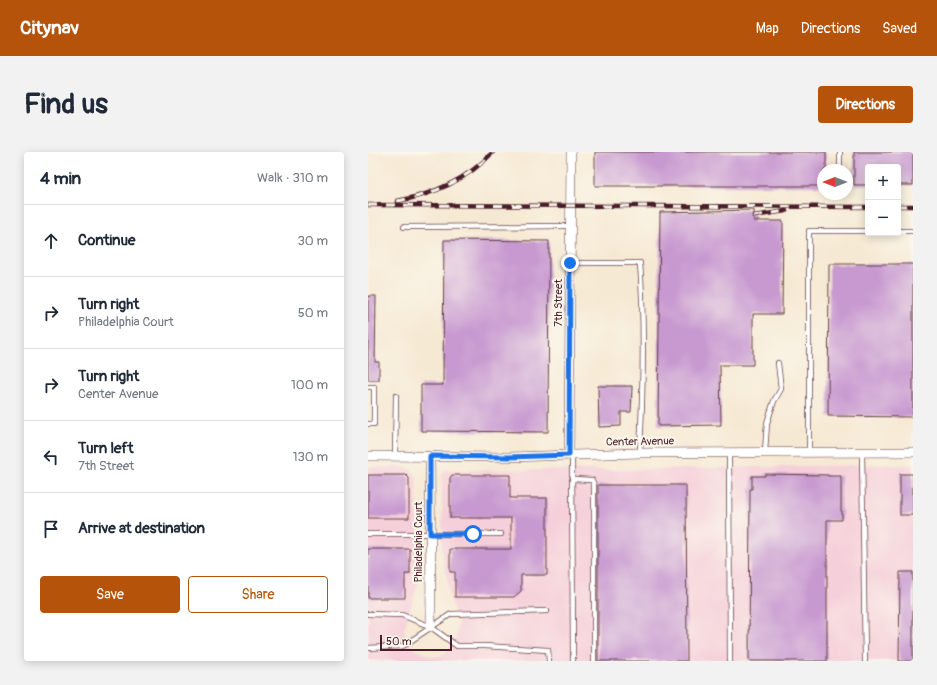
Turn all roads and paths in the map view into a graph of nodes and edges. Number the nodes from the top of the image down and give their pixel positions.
1 (571, 152) edge
2 (840, 152) edge
3 (840, 164) edge
4 (570, 226) junction
5 (404, 227) dead end
6 (865, 231) edge
7 (901, 231) edge
8 (913, 231) edge
9 (570, 263) junction
10 (778, 363) dead end
11 (368, 387) edge
12 (396, 396) dead end
13 (368, 424) edge
14 (729, 452) junction
15 (765, 452) junction
16 (809, 452) junction
17 (862, 452) junction
18 (913, 452) edge
19 (640, 453) junction
20 (571, 455) junction
21 (368, 456) edge
22 (395, 456) junction
23 (430, 456) junction
24 (573, 479) junction
25 (368, 534) edge
26 (430, 534) junction
27 (501, 534) dead end
28 (547, 611) dead end
29 (368, 614) edge
30 (430, 627) junction
31 (368, 648) edge
32 (549, 661) edge
33 (573, 661) edge
34 (594, 661) edge
35 (730, 661) edge
36 (865, 661) edge

1 - 4 street, 7th Street
2 - 3 lane
4 - 5 lane
4 - 9 street, 7th Street
6 - 16 lane
7 - 8 lane
9 - 19 lane
9 - 20 street, 7th Street
10 - 15 lane
11 - 13 lane
12 - 22 lane
14 - 15 street, Center Avenue
14 - 19 street, Center Avenue
14 - 35 lane
15 - 16 street, Center Avenue
16 - 17 street, Center Avenue
17 - 18 street, Center Avenue
17 - 36 lane
19 - 20 street, Center Avenue
20 - 23 street, Center Avenue
20 - 24 lane
21 - 22 street, Center Avenue
22 - 23 street, Center Avenue
23 - 26 street, Philadelphia Court
24 - 33 lane
24 - 34 lane
25 - 26 lane
26 - 27 lane
26 - 30 street, Philadelphia Court
28 - 30 lane
29 - 30 lane
30 - 31 lane
30 - 32 lane

